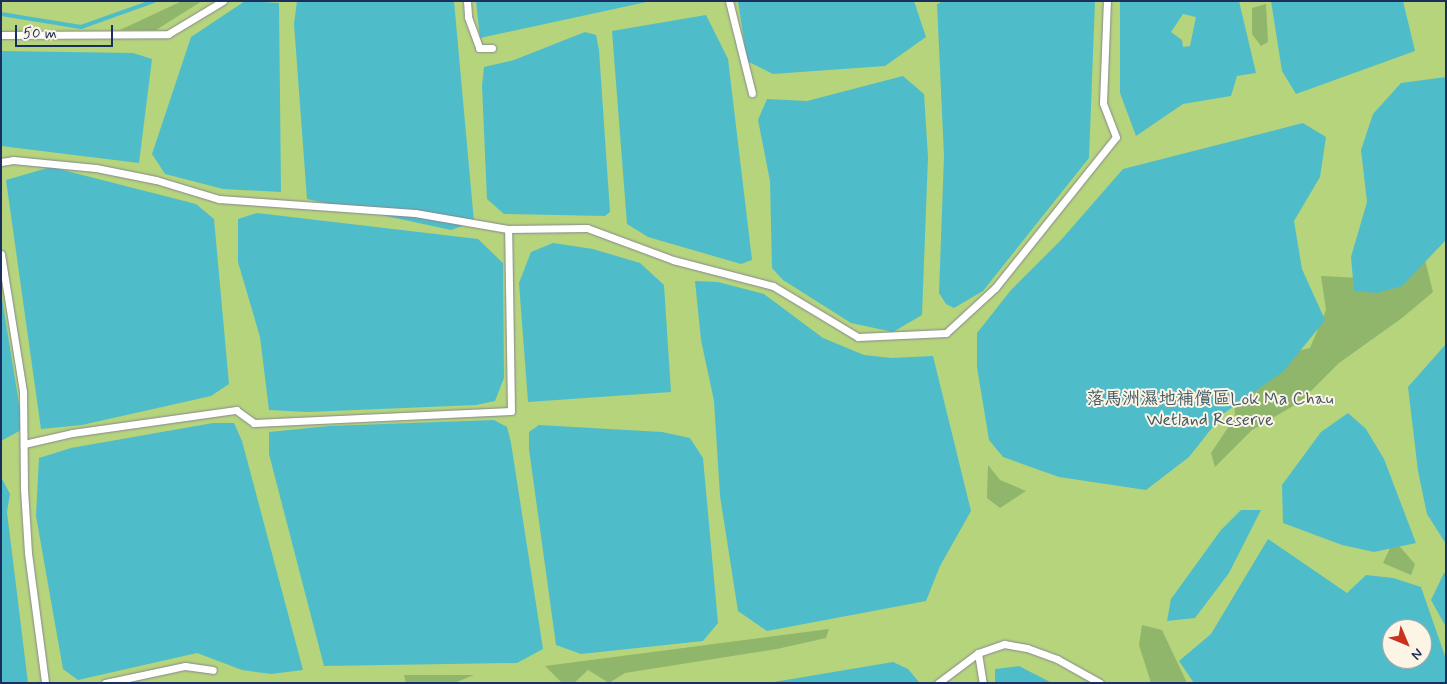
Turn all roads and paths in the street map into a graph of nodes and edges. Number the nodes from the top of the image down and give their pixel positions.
1 (223, 1) edge
2 (467, 1) edge
3 (729, 1) edge
4 (1107, 1) edge
5 (1, 35) edge
6 (492, 48) dead end
7 (752, 93) dead end
8 (1, 162) edge
9 (508, 229) junction
10 (1, 254) edge
11 (24, 444) junction
12 (978, 653) junction
13 (213, 670) dead end
14 (45, 683) edge
15 (105, 683) edge
16 (938, 683) edge
17 (984, 683) edge
18 (1100, 683) edge

1 - 5 lane
2 - 6 lane
3 - 7 lane
4 - 9 lane
8 - 9 lane
9 - 11 lane
10 - 11 lane
11 - 14 lane
12 - 16 lane
12 - 17 lane
12 - 18 lane
13 - 15 lane

